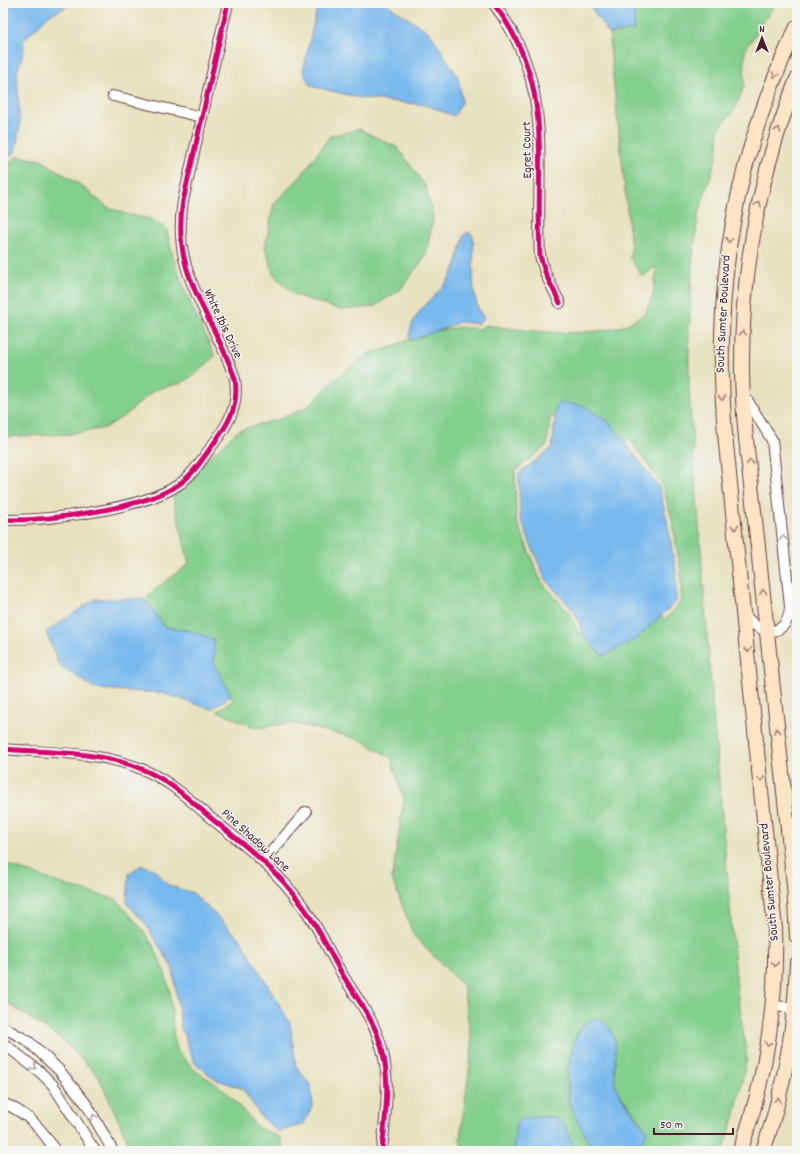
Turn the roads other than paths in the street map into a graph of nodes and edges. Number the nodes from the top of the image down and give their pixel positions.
1 (228, 3) edge
2 (493, 3) edge
3 (797, 27) edge
4 (797, 79) edge
5 (113, 96) dead end
6 (202, 117) junction
7 (560, 302) dead end
8 (743, 394) junction
9 (3, 520) edge
10 (744, 611) junction
11 (766, 631) junction
12 (3, 749) edge
13 (306, 812) dead end
14 (263, 861) junction
15 (797, 937) edge
16 (797, 964) edge
17 (773, 1006) junction
18 (796, 1008) edge
19 (3, 1027) edge
20 (3, 1043) edge
21 (3, 1103) edge
22 (54, 1151) edge
23 (95, 1151) edge
24 (113, 1151) edge
25 (382, 1151) edge
26 (740, 1151) edge
27 (763, 1151) edge

1 - 6 street, White Ibis Drive
2 - 7 street, Egret Court
3 -> 10 main road, South Sumter Boulevard
8 -> 4 main road, South Sumter Boulevard
5 - 6 street
6 - 9 street, White Ibis Drive
11 -> 8 main road, South Sumter Boulevard
11 -> 8 street
10 - 11 street
10 -> 17 main road, South Sumter Boulevard
15 -> 11 main road, South Sumter Boulevard
12 - 14 street, Pine Shadow Lane
13 - 14 street
14 - 25 street, Pine Shadow Lane
16 - 18 main road
17 - 18 street
17 -> 26 main road, South Sumter Boulevard
27 -> 18 main road
24 -> 19 street
20 -> 23 street
21 - 22 street

